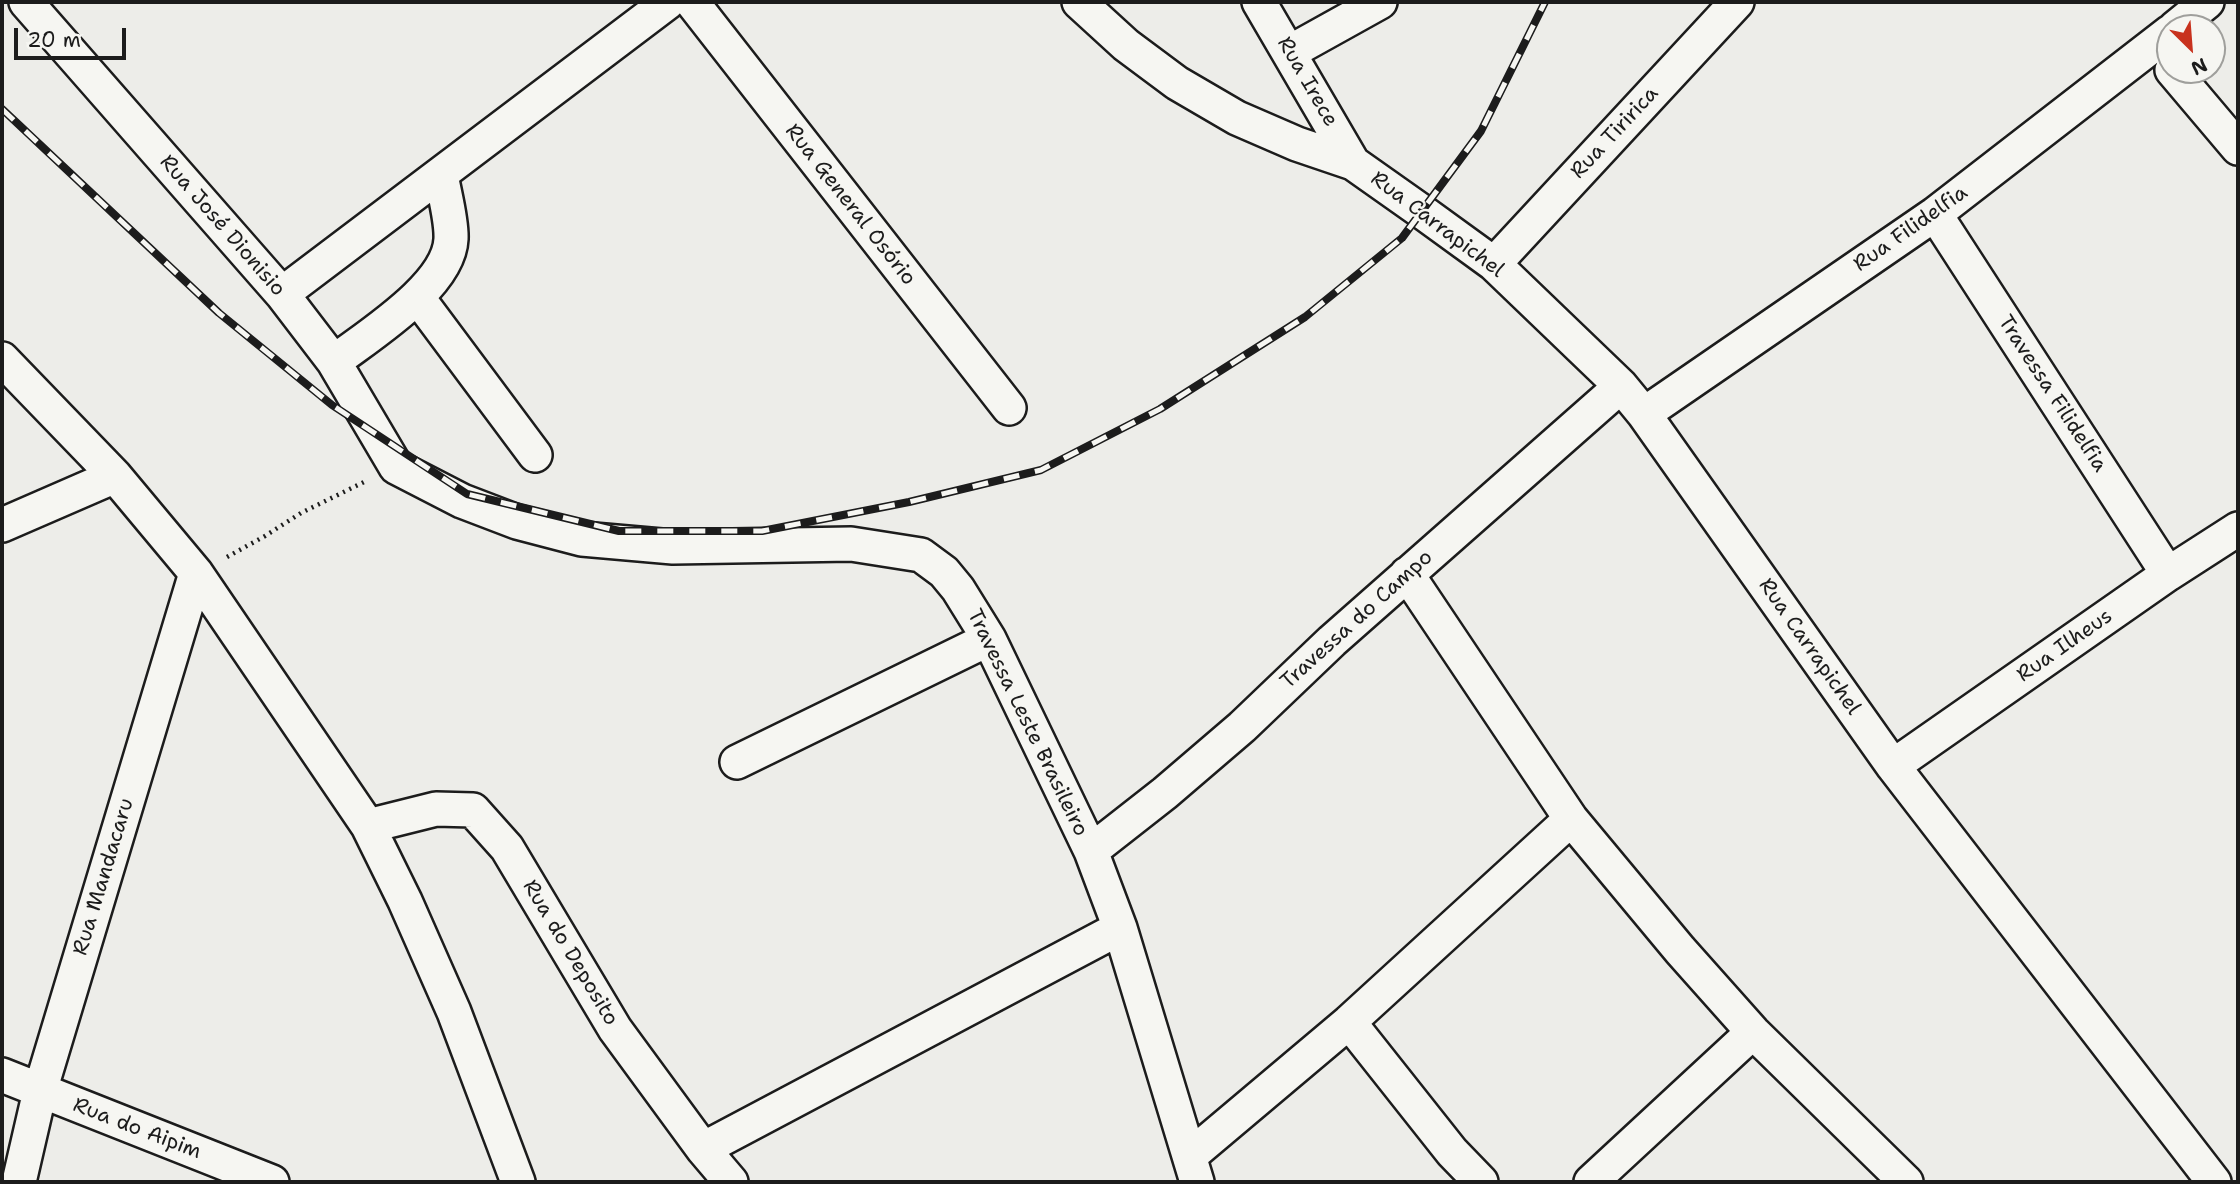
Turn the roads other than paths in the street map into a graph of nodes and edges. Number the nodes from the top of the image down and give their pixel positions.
1 (26, 2) edge
2 (668, 2) edge
3 (692, 2) edge
4 (1079, 2) edge
5 (1259, 2) edge
6 (1380, 2) edge
7 (1737, 2) edge
8 (1290, 52) junction
9 (2156, 58) edge
10 (2193, 84) edge
11 (2238, 148) edge
12 (1353, 163) junction
13 (441, 174) junction
14 (1936, 214) junction
15 (1494, 264) junction
16 (282, 294) junction
17 (418, 298) junction
18 (2, 359) edge
19 (334, 362) junction
20 (1620, 386) junction
21 (1009, 408) dead end
22 (1644, 414) junction
23 (535, 455) dead end
24 (396, 467) joint
25 (115, 476) junction
26 (2, 525) edge
27 (2238, 529) edge
28 (195, 573) junction
29 (1407, 574) junction
30 (2168, 574) junction
31 (989, 639) junction
32 (737, 762) dead end
33 (1893, 766) junction
34 (1571, 819) junction
35 (368, 826) junction
36 (1091, 851) junction
37 (1120, 929) junction
38 (1349, 1022) junction
39 (1753, 1032) junction
40 (2, 1075) edge
41 (40, 1091) junction
42 (703, 1149) junction
43 (1193, 1169) edge
44 (19, 1182) edge
45 (272, 1182) edge
46 (518, 1182) edge
47 (731, 1182) edge
48 (1481, 1182) edge
49 (1591, 1182) edge
50 (1906, 1182) edge
51 (2214, 1182) edge

1 - 16 street, Rua José Dionisio
2 - 13 street
3 - 21 street, Rua General Osório
4 - 12 street
5 - 8 street, Rua Irece
6 - 8 street
7 - 15 street, Rua Tiririca
8 - 12 street, Rua Irece
9 - 14 street, Rua Filidelfia
10 - 11 street
12 - 15 street, Rua Carrapichel
13 - 16 street
13 - 17 street
14 - 22 street, Rua Filidelfia
14 - 30 street, Travessa Filidelfia
15 - 20 street, Rua Carrapichel
16 - 19 street, Rua José Dionisio
17 - 19 street
17 - 23 street
18 - 25 street
19 - 24 street, Rua José Dionisio
20 - 22 street, Rua Carrapichel
20 - 29 street, Travessa do Campo
22 - 33 street, Rua Carrapichel
24 - 31 street, Travessa Leste Brasileiro
25 - 26 street
25 - 28 street
27 - 30 street, Rua Ilheus
28 - 35 street
28 - 41 street, Rua Mandacaru
29 - 34 street
29 - 36 street, Travessa do Campo
30 - 33 street, Rua Ilheus
31 - 32 street
31 - 36 street, Travessa Leste Brasileiro
33 - 51 street, Rua Carrapichel
34 - 38 street
34 - 39 street
35 - 42 street, Rua do Deposito
35 - 46 street
36 - 37 street, Travessa Leste Brasileiro
37 - 42 street
37 - 43 street, Travessa Leste Brasileiro
38 - 43 street
38 - 48 street
39 - 49 street
39 - 50 street
40 - 41 street, Rua do Aipim
41 - 44 street, Rua Mandacaru
41 - 45 street, Rua do Aipim
42 - 47 street, Rua do Deposito

